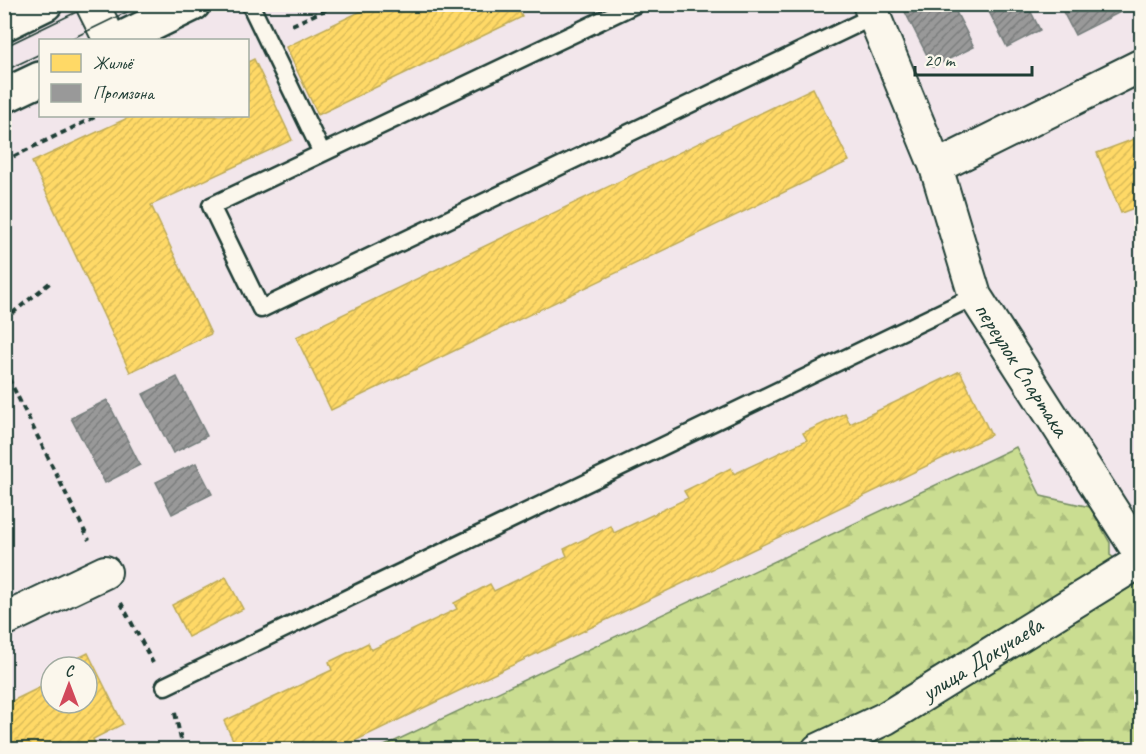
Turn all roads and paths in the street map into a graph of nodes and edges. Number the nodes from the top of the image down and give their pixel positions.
1 (45, 4) edge
2 (92, 4) edge
3 (193, 4) edge
4 (250, 4) edge
5 (636, 4) edge
6 (872, 10) edge
7 (4, 24) edge
8 (110, 39) edge
9 (121, 39) edge
10 (1142, 65) edge
11 (39, 79) edge
12 (4, 96) edge
13 (95, 117) edge
14 (322, 153) junction
15 (4, 161) edge
16 (936, 166) junction
17 (52, 281) dead end
18 (975, 296) junction
19 (4, 320) edge
20 (4, 369) edge
21 (1142, 558) edge
22 (105, 572) joint
23 (4, 620) edge
24 (165, 686) dead end
25 (818, 750) edge

1 - 7 main road
2 - 8 street
3 - 9 main road
4 - 14 lane
5 - 14 lane
6 - 14 lane
6 - 16 street, переулок Спартака
10 - 16 street
11 - 12 main road
13 - 15 path
16 - 18 street, переулок Спартака
17 - 19 path
18 - 21 street, переулок Спартака
18 - 24 lane
20 - 22 path
21 - 25 street, улица Докучаева
22 - 23 street

